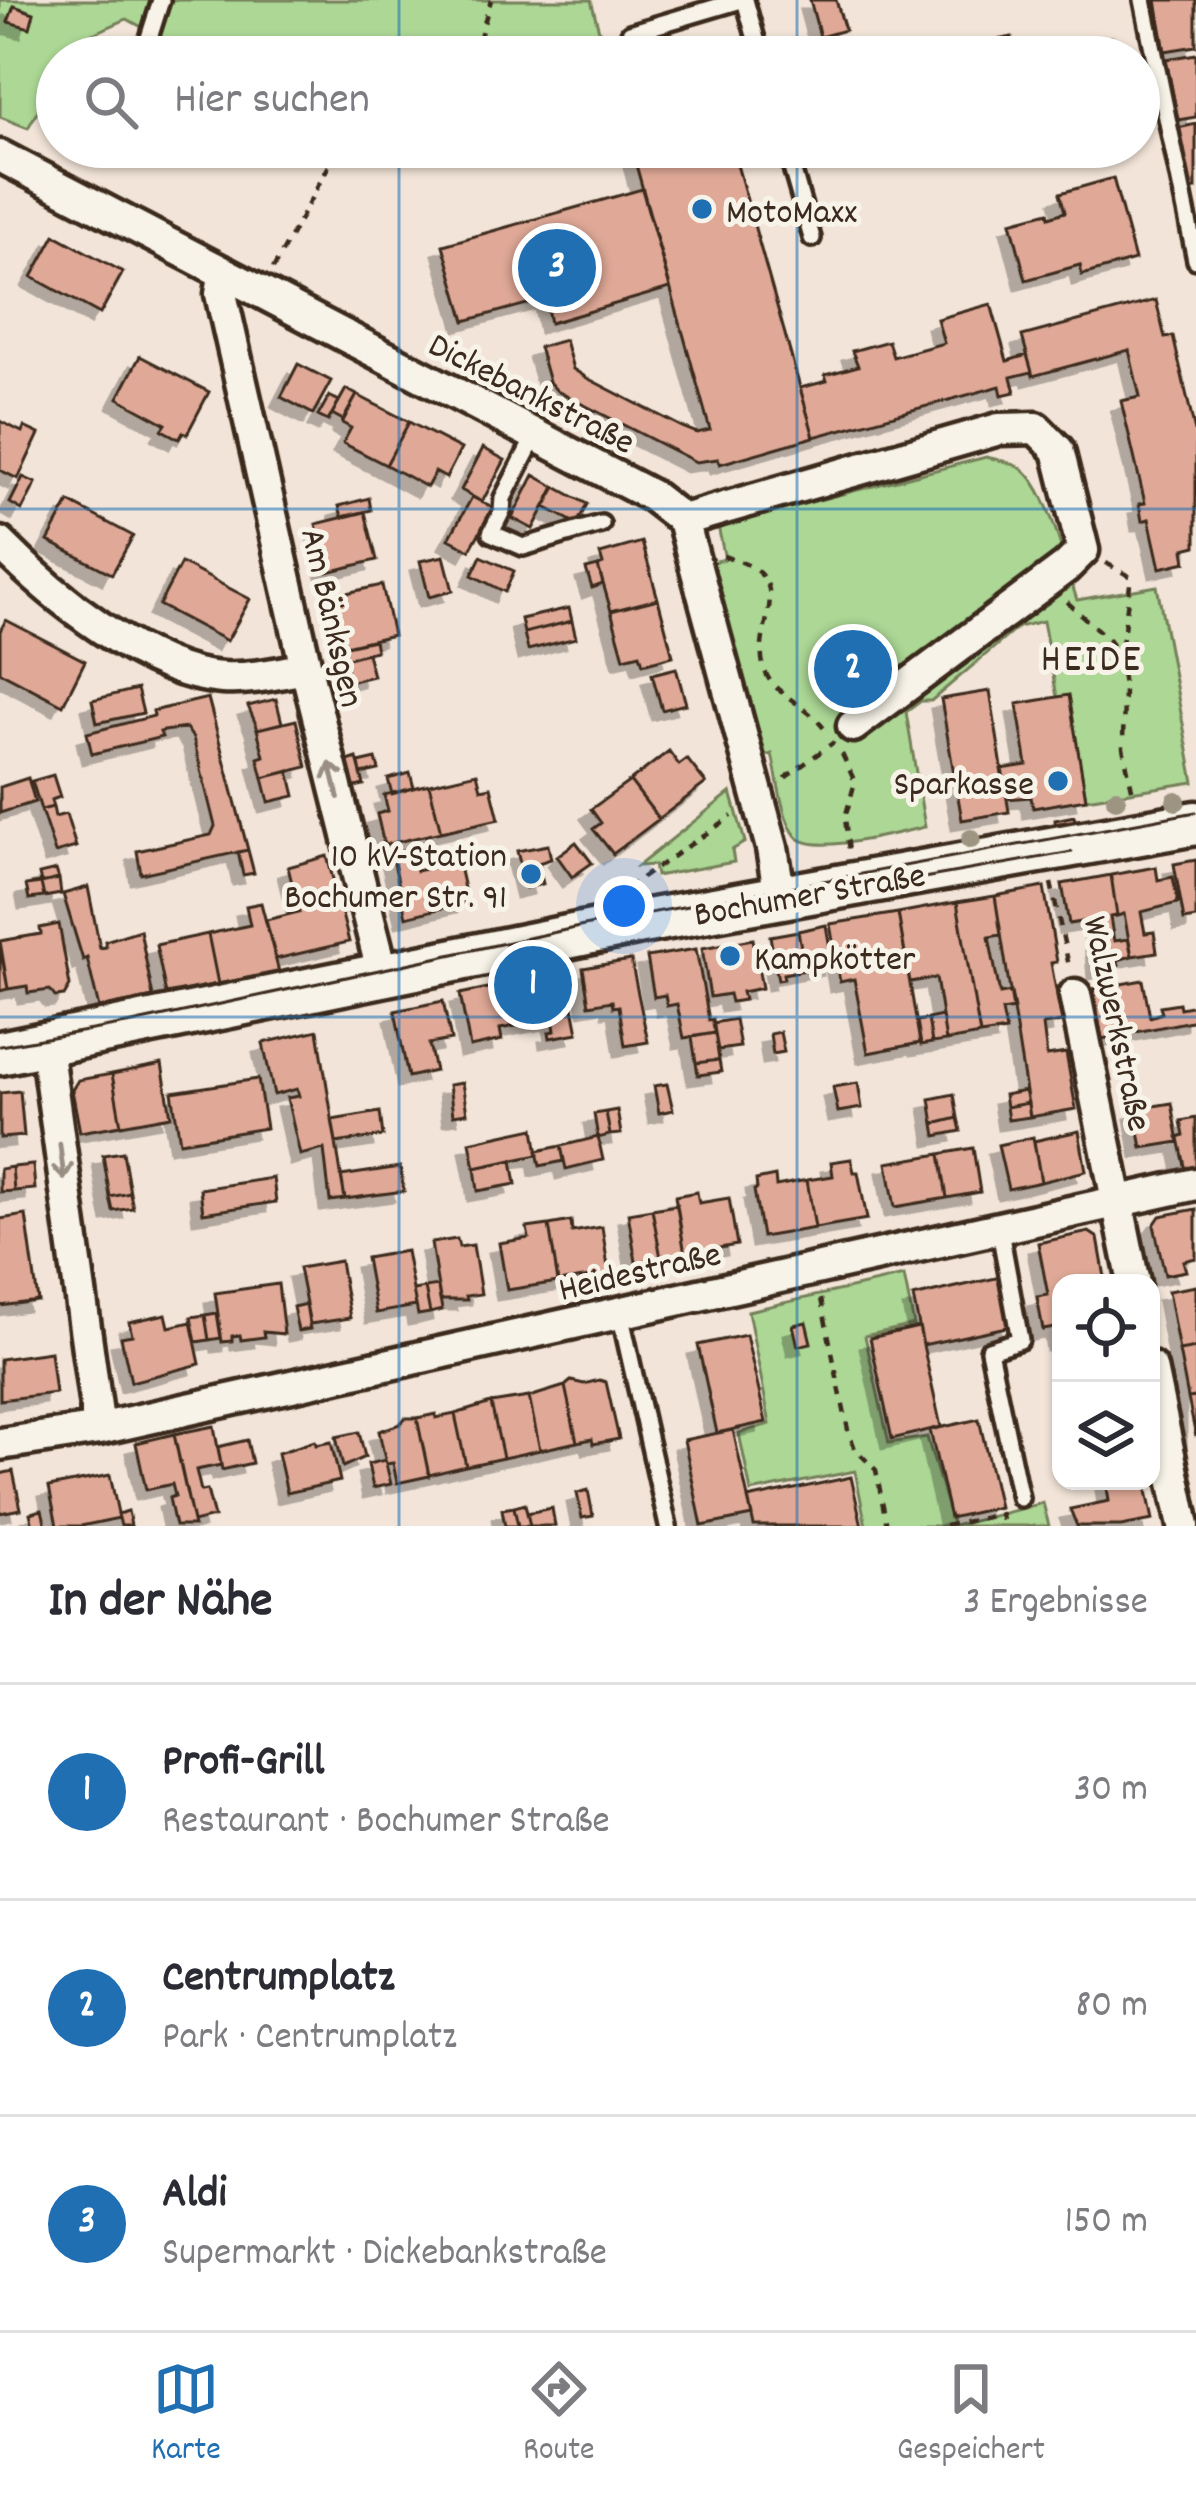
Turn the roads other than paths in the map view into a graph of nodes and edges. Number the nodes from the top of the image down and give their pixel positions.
1 (160, 0) edge
2 (743, 0) edge
3 (1143, 0) edge
4 (630, 33) dead end
5 (149, 36) edge
6 (754, 36) edge
7 (1150, 36) edge
8 (1160, 83) edge
9 (0, 156) edge
10 (792, 168) edge
11 (812, 238) dead end
12 (1196, 260) edge
13 (224, 274) junction
14 (536, 436) junction
15 (683, 520) junction
16 (601, 524) dead end
17 (0, 543) edge
18 (306, 668) junction
19 (843, 734) road end
20 (1196, 823) edge
21 (780, 897) junction
22 (382, 975) junction
23 (1075, 995) road end
24 (46, 1046) junction
25 (0, 1053) edge
26 (1196, 1184) edge
27 (1117, 1203) junction
28 (1000, 1231) junction
29 (1132, 1274) edge
30 (620, 1313) junction
31 (1154, 1382) edge
32 (99, 1429) junction
33 (0, 1444) edge
34 (1020, 1498) dead end
35 (668, 1526) edge
36 (1184, 1526) edge

1 - 5 lane
2 - 4 lane
2 - 6 lane
3 - 7 lane
8 - 12 lane
9 - 13 street, Dickebankstraße
10 - 11 lane
13 - 14 street, Dickebankstraße
13 - 18 street, Am Bänksgen
14 - 15 street, Dickebankstraße
14 - 16 lane
15 - 19 street
15 - 21 street
17 - 18 street
22 -> 18 street, Am Bänksgen
20 - 21 main road, Bochumer Straße
21 - 22 main road, Bochumer Straße
22 - 24 main road, Bochumer Straße
23 - 27 street, Walzwerkstraße
24 - 25 main road, Bochumer Straße
24 -> 32 street
26 - 27 street, Heidestraße
27 - 28 street, Heidestraße
27 - 29 street, Walzwerkstraße
28 - 30 street, Heidestraße
28 - 34 lane
30 - 32 street, Heidestraße
30 - 35 lane
31 - 36 street
32 - 33 street, Heidestraße

